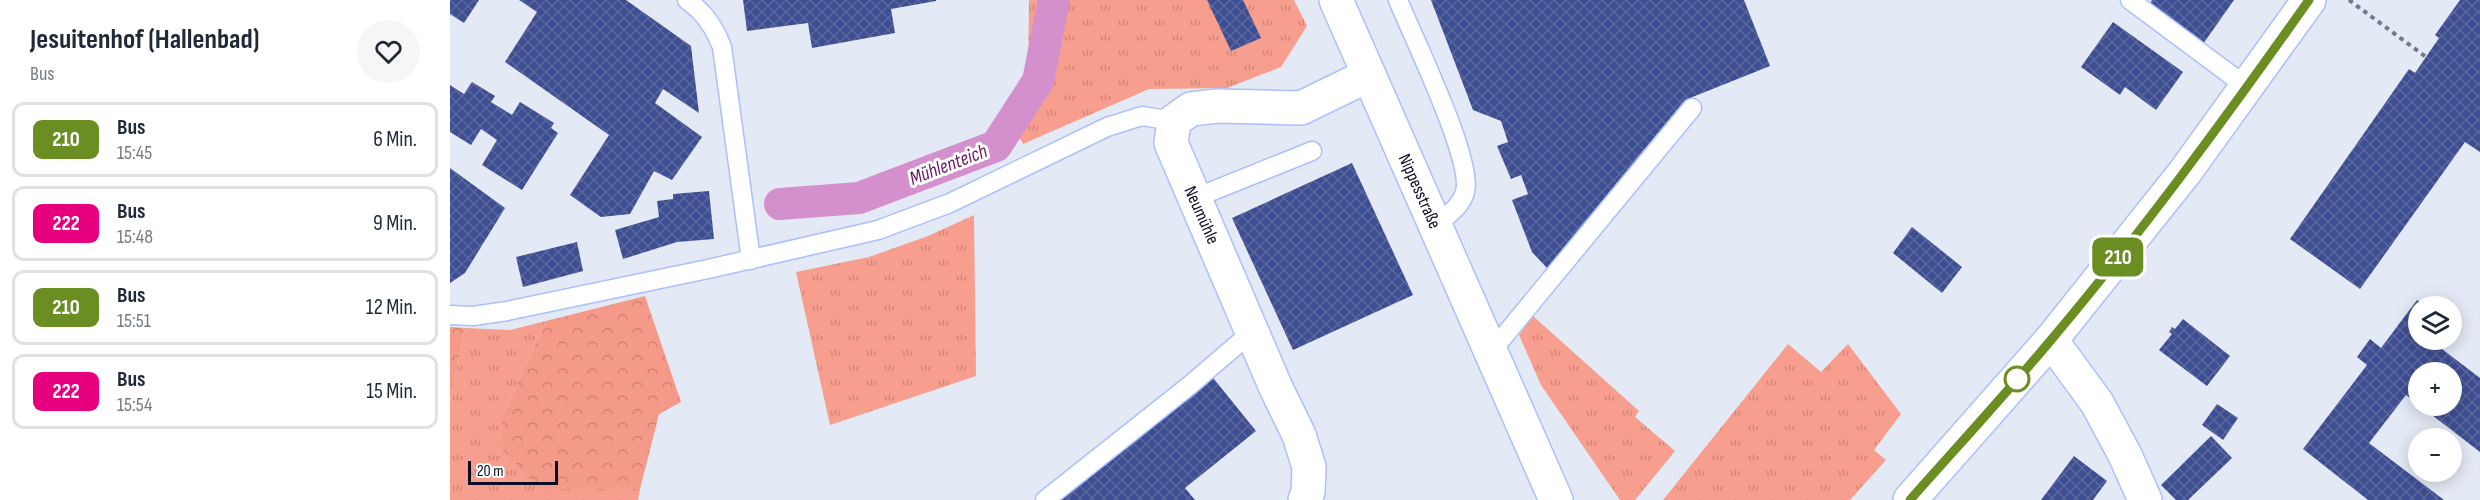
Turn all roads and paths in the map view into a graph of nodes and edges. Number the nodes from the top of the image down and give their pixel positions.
1 (687, 0) edge
2 (1336, 0) edge
3 (1398, 0) edge
4 (2130, 0) edge
5 (2309, 0) edge
6 (2349, 0) edge
7 (2426, 57) dead end
8 (1370, 75) junction
9 (2247, 87) junction
10 (1692, 108) dead end
11 (1174, 121) junction
12 (1312, 151) dead end
13 (1195, 198) junction
14 (1435, 226) junction
15 (751, 260) junction
16 (450, 315) edge
17 (1253, 331) junction
18 (2051, 340) junction
19 (1490, 353) junction
20 (1503, 383) junction
21 (2139, 496) edge
22 (1045, 500) edge
23 (1305, 500) edge
24 (1556, 500) edge
25 (1577, 500) edge
26 (1910, 500) edge

1 - 15 lane
2 - 8 street, Nippesstraße
3 - 14 lane
4 - 9 lane
5 - 9 street
6 - 7 path
8 - 11 street
8 - 14 street, Nippesstraße
9 - 18 street
10 - 19 lane
11 - 13 street, Neumühle
11 - 15 lane
12 - 13 lane
13 - 17 street, Neumühle
14 - 19 street, Nippesstraße
15 - 16 lane
17 - 22 lane
17 - 23 street, Neumühle
18 - 21 street
18 - 26 street
19 - 20 street, Nippesstraße
20 - 24 street, Nippesstraße
20 - 25 street, Nippesstraße

